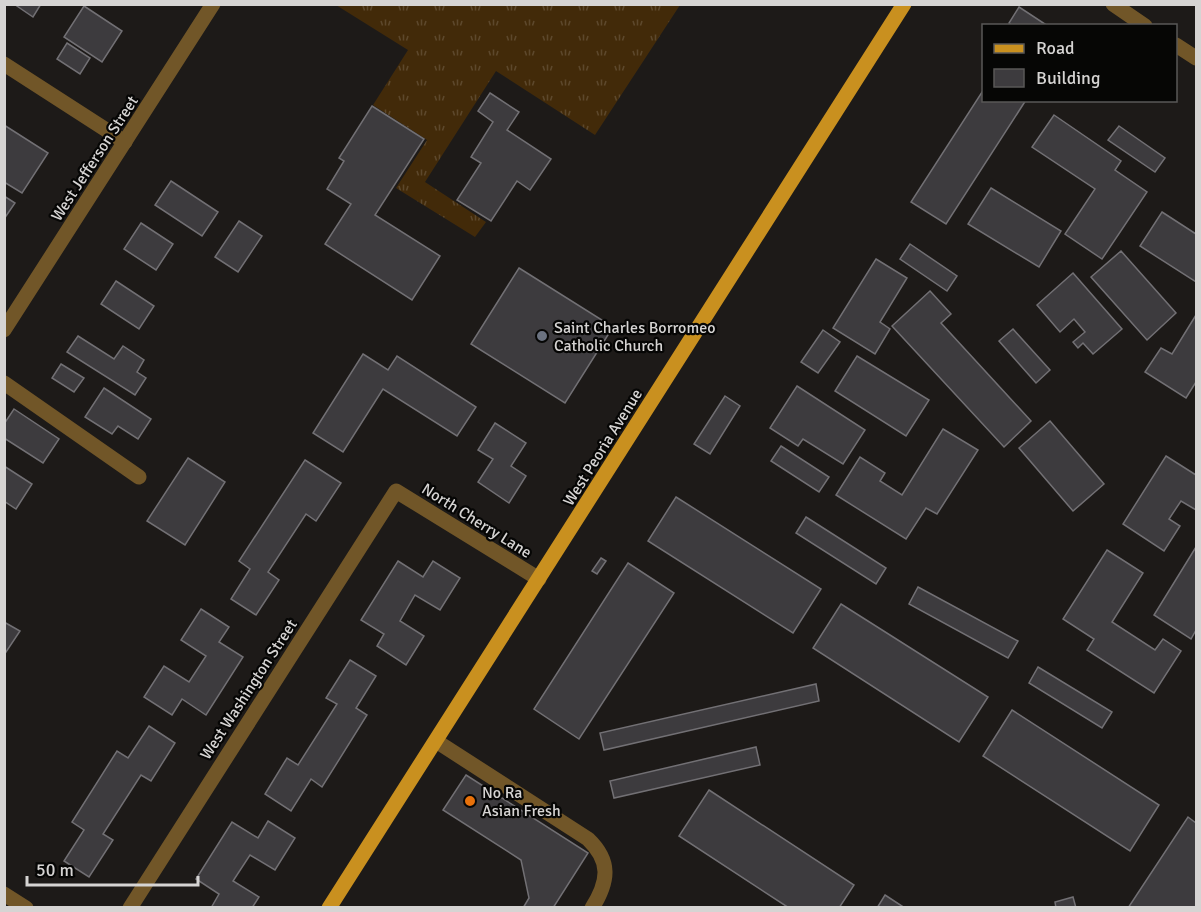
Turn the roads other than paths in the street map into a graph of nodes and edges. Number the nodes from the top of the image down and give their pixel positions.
1 (213, 4) edge
2 (904, 4) edge
3 (1113, 4) edge
4 (1142, 24) edge
5 (1177, 46) edge
6 (1197, 58) edge
7 (4, 63) edge
8 (125, 142) junction
9 (4, 330) edge
10 (4, 383) edge
11 (140, 477) dead end
12 (396, 490) joint
13 (539, 579) junction
14 (436, 741) junction
15 (4, 894) edge
16 (26, 908) edge
17 (130, 908) edge
18 (329, 908) edge
19 (592, 908) edge

1 - 8 street, West Jefferson Street
2 - 13 main road, West Peoria Avenue
3 - 4 street
5 - 6 street
7 - 8 street
8 - 9 street, West Jefferson Street
10 - 11 street
12 - 13 street, North Cherry Lane
12 - 17 street, West Washington Street
13 - 14 main road, West Peoria Avenue
14 - 18 main road, West Peoria Avenue
14 - 19 street
15 - 16 street

